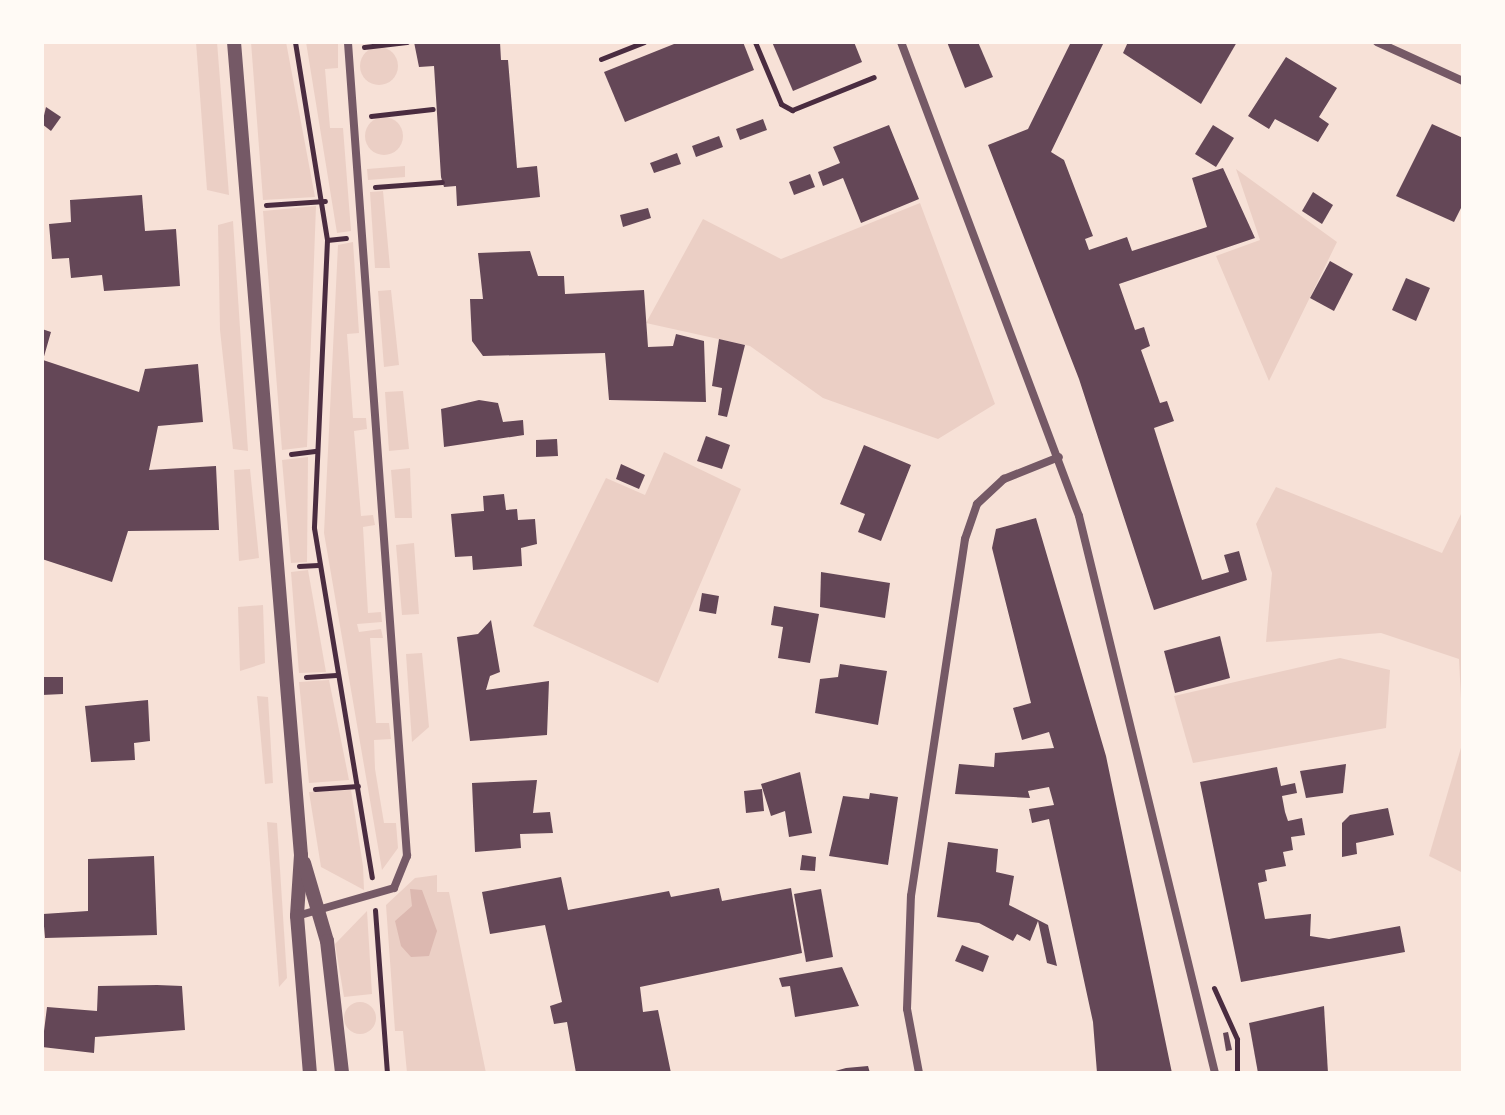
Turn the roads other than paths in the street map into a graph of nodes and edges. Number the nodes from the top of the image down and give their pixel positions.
1 (234, 42) edge
2 (348, 42) edge
3 (901, 42) edge
4 (1377, 42) edge
5 (1463, 81) edge
6 (1059, 457) junction
7 (301, 855) junction
8 (319, 911) junction
9 (297, 916) junction
10 (310, 1073) edge
11 (342, 1073) edge
12 (919, 1073) edge
13 (1215, 1073) edge

1 - 7 street
2 - 8 street
3 - 6 street
4 - 5 street
6 - 12 street
6 - 13 street
7 - 8 street
7 - 9 street
8 - 9 street
8 - 11 street
9 - 10 street

